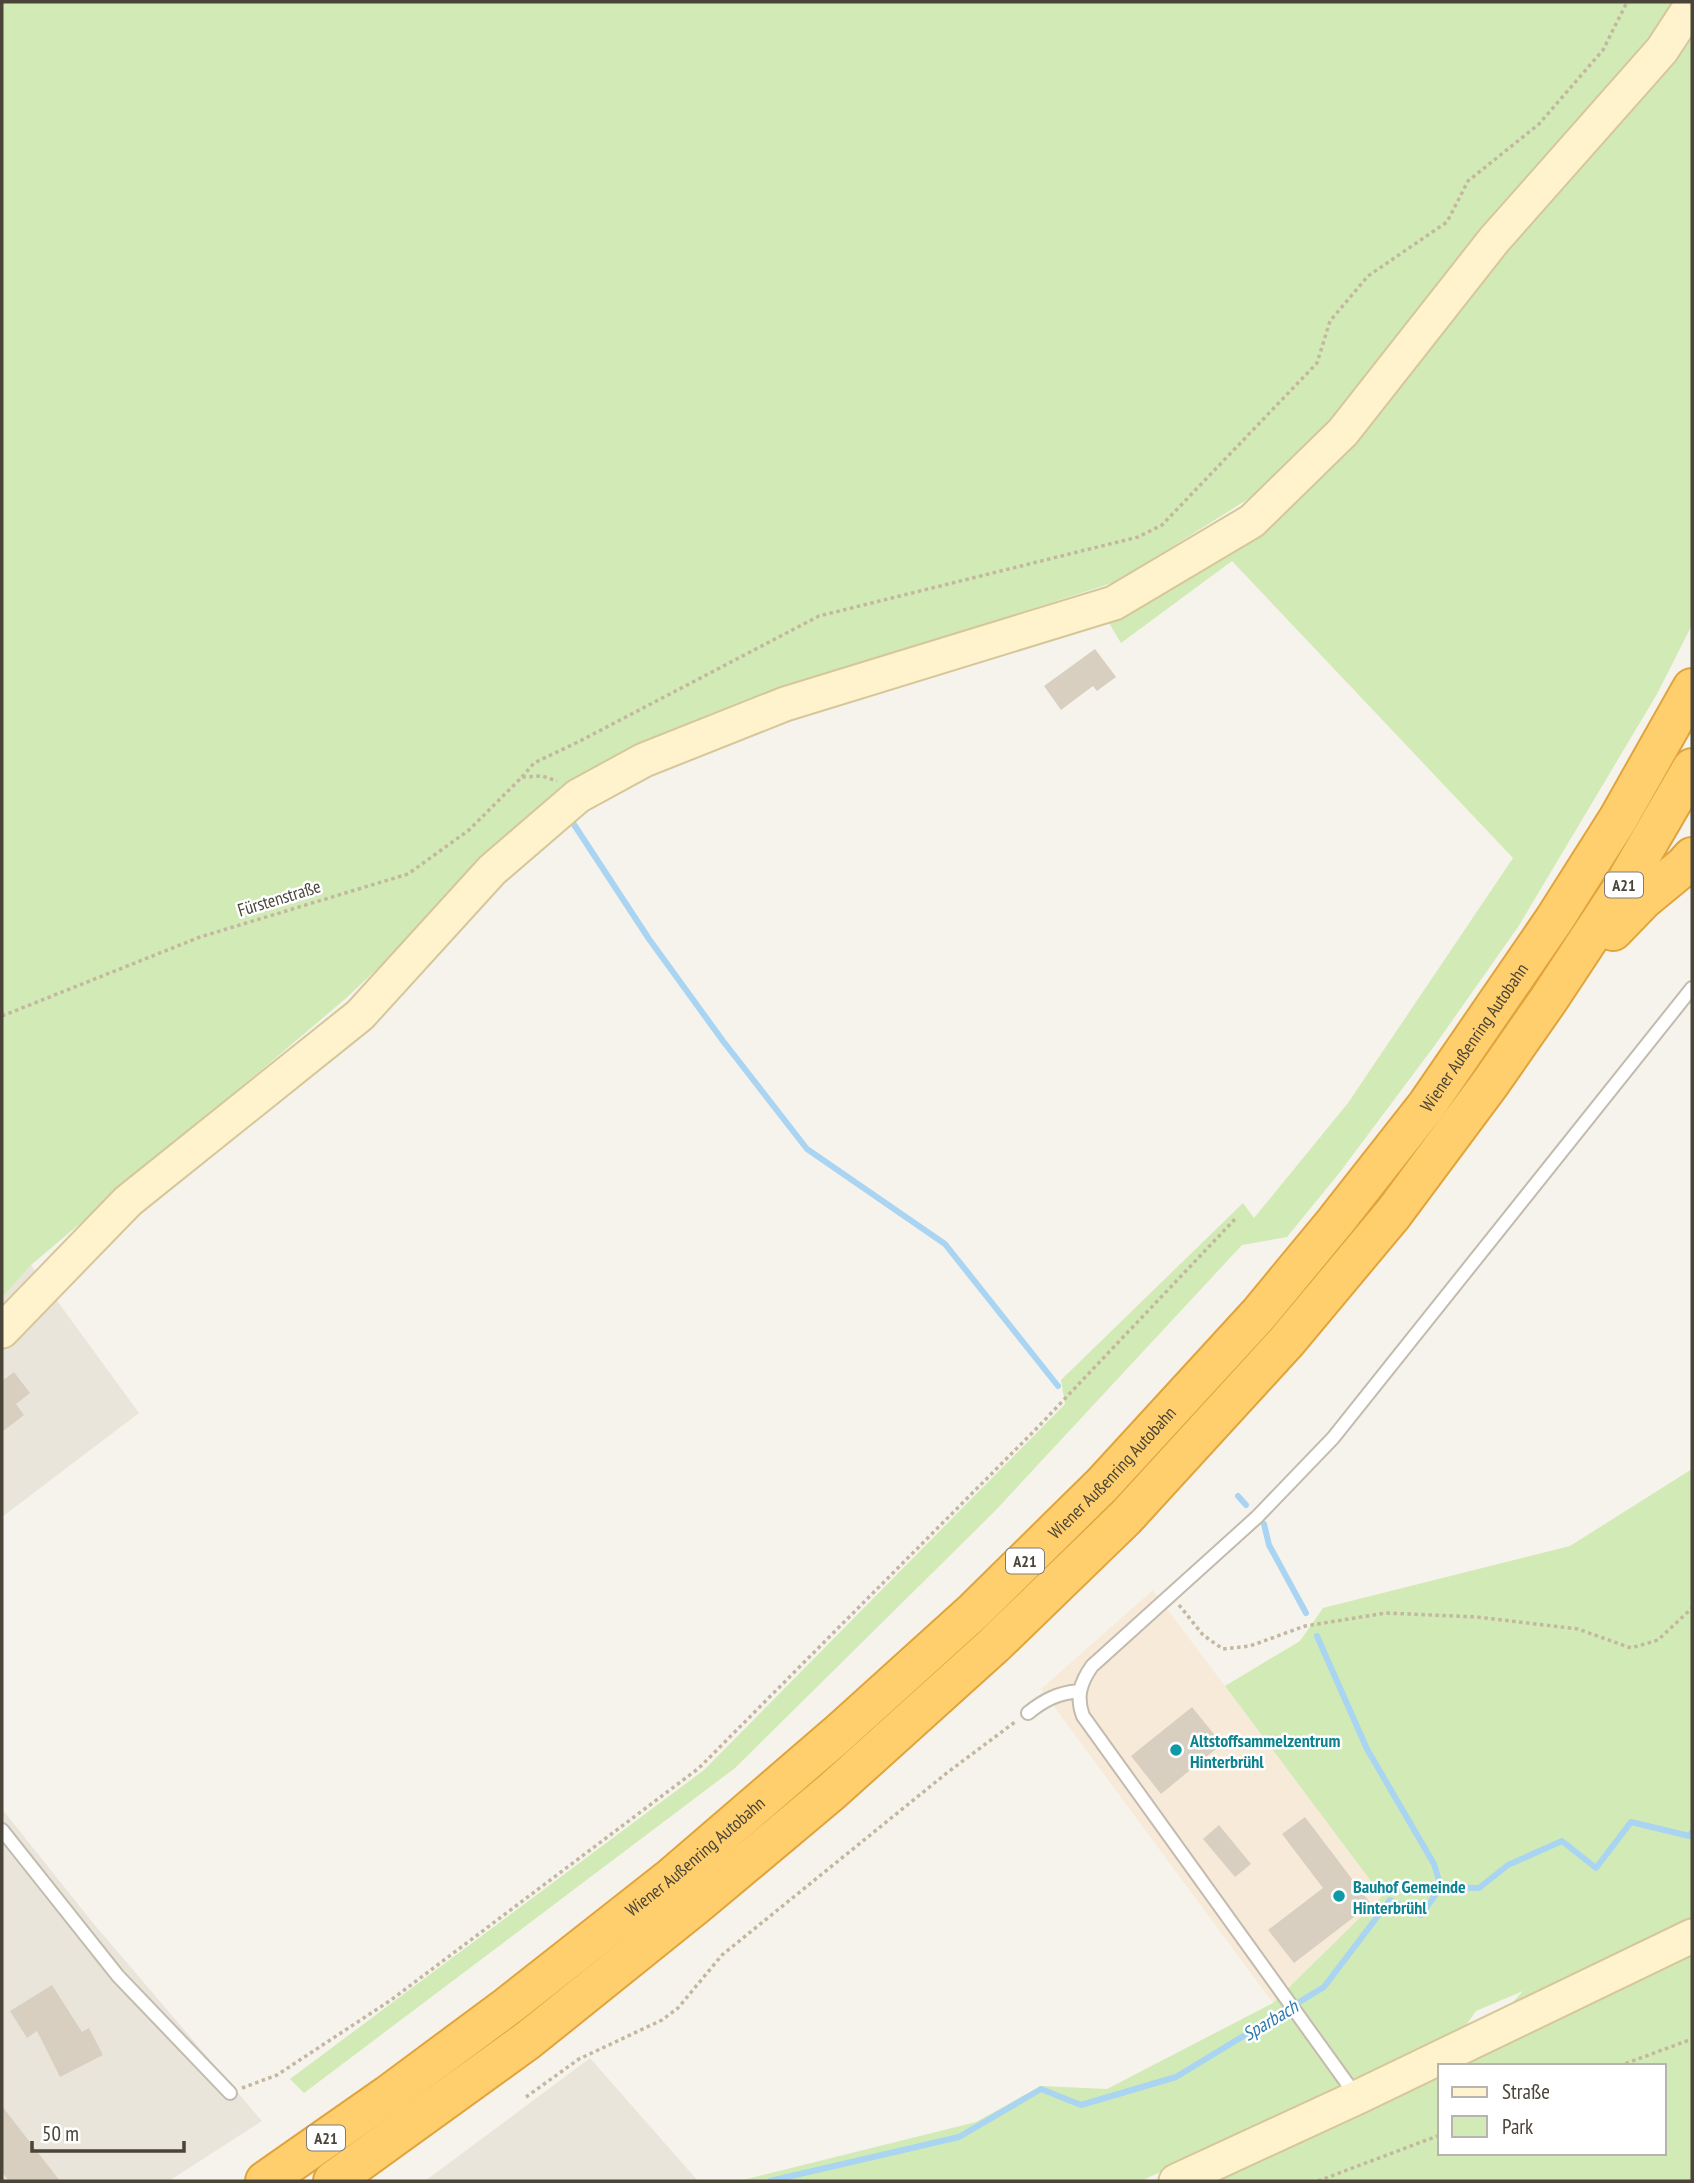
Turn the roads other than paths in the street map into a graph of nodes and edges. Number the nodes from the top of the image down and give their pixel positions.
1 (1692, 4) edge
2 (1692, 688) edge
3 (1692, 768) edge
4 (1692, 857) edge
5 (1692, 988) edge
6 (1549, 999) junction
7 (2, 1331) edge
8 (1079, 1691) junction
9 (1028, 1713) road end
10 (2, 1830) edge
11 (1692, 1936) edge
12 (230, 2093) road end
13 (1358, 2098) junction
14 (265, 2181) edge
15 (333, 2181) edge
16 (1175, 2181) edge

1 - 7 street
2 - 14 highway, Wiener Außenring Autobahn / A21
3 - 6 highway, A21
4 - 6 highway
5 - 8 lane
6 - 15 highway, A21
8 - 9 lane
8 - 13 lane
10 - 12 lane
11 - 13 street
13 - 16 street

